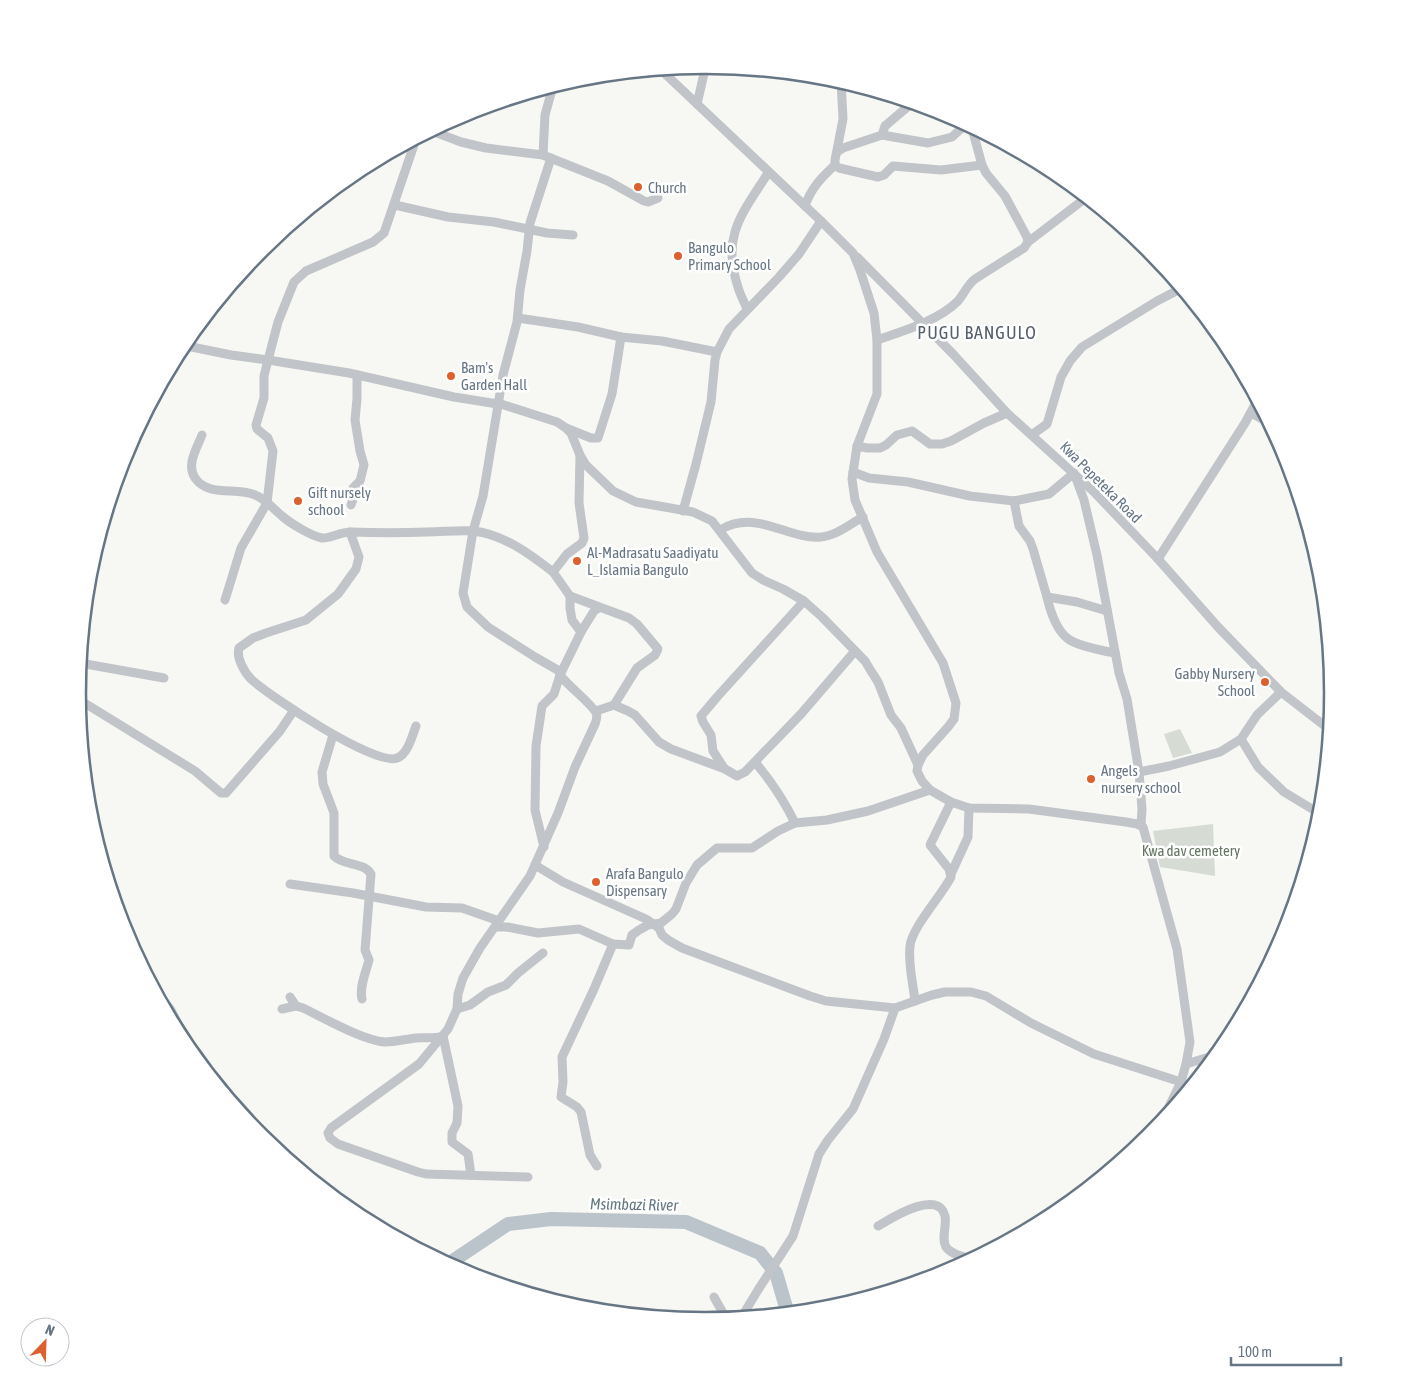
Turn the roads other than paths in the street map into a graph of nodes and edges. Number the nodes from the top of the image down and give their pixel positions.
1 (704, 74) edge
2 (666, 75) edge
3 (842, 90) edge
4 (551, 94) edge
5 (698, 104) junction
6 (907, 108) edge
7 (959, 128) edge
8 (440, 134) edge
9 (882, 135) junction
10 (974, 135) edge
11 (413, 148) edge
12 (837, 152) junction
13 (547, 156) junction
14 (835, 165) junction
15 (982, 165) junction
16 (768, 173) junction
17 (658, 198) dead end
18 (1082, 201) edge
19 (395, 205) junction
20 (804, 206) junction
21 (820, 220) junction
22 (528, 230) junction
23 (573, 235) dead end
24 (1028, 242) junction
25 (853, 253) junction
26 (1176, 291) edge
27 (747, 309) junction
28 (518, 318) junction
29 (924, 324) junction
30 (621, 337) junction
31 (877, 340) junction
32 (191, 347) edge
33 (718, 352) junction
34 (268, 360) junction
35 (357, 375) junction
36 (498, 404) junction
37 (1254, 407) edge
38 (1007, 413) junction
39 (1251, 413) junction
40 (1260, 418) edge
41 (566, 428) junction
42 (1033, 434) junction
43 (202, 435) dead end
44 (857, 446) junction
45 (580, 455) junction
46 (853, 472) junction
47 (1074, 473) junction
48 (1014, 501) junction
49 (267, 503) junction
50 (351, 505) dead end
51 (683, 511) junction
52 (863, 517) junction
53 (720, 530) junction
54 (473, 531) junction
55 (350, 532) junction
56 (1158, 558) junction
57 (553, 572) junction
58 (570, 596) junction
59 (1047, 596) junction
60 (225, 600) dead end
61 (804, 601) junction
62 (598, 608) junction
63 (1107, 611) junction
64 (581, 632) junction
65 (855, 651) junction
66 (1115, 653) junction
67 (87, 664) edge
68 (561, 674) junction
69 (164, 678) dead end
70 (1281, 692) junction
71 (86, 704) edge
72 (614, 706) junction
73 (294, 710) junction
74 (596, 711) junction
75 (416, 726) dead end
76 (1324, 726) edge
77 (333, 735) junction
78 (1240, 739) junction
79 (755, 762) junction
80 (918, 765) junction
81 (725, 769) junction
82 (1139, 772) junction
83 (930, 790) junction
84 (951, 802) junction
85 (969, 808) junction
86 (1314, 810) edge
87 (795, 823) junction
88 (1141, 825) junction
89 (544, 847) junction
90 (535, 865) junction
91 (951, 874) junction
92 (290, 884) dead end
93 (369, 896) junction
94 (498, 924) junction
95 (654, 924) junction
96 (613, 944) junction
97 (543, 952) dead end
98 (290, 997) dead end
99 (362, 999) dead end
100 (915, 1000) junction
101 (296, 1006) junction
102 (895, 1008) junction
103 (282, 1009) dead end
104 (457, 1009) junction
105 (443, 1036) junction
106 (1207, 1058) edge
107 (1186, 1064) junction
108 (1181, 1082) junction
109 (1186, 1084) edge
110 (1171, 1102) edge
111 (597, 1166) dead end
112 (471, 1175) junction
113 (528, 1177) dead end
114 (878, 1226) dead end
115 (964, 1257) edge
116 (714, 1297) dead end
117 (745, 1312) edge
118 (723, 1313) edge

1 - 5 street
2 - 5 street, Kwa Pepeteka Road
3 - 12 street
4 - 13 street
5 - 16 street, Kwa Pepeteka Road
6 - 9 street
7 - 9 street
8 - 13 street
9 - 12 street
10 - 15 street
11 - 19 street
12 - 14 street
13 - 17 street
13 - 22 street
14 - 15 street
14 - 20 street
15 - 24 street
16 - 20 street, Kwa Pepeteka Road
16 - 27 street
18 - 24 street
19 - 22 street
19 - 34 street
20 - 21 street, Kwa Pepeteka Road
21 - 25 street, Kwa Pepeteka Road
21 - 27 street
22 - 23 street
22 - 28 street
24 - 29 street
25 - 29 street, Kwa Pepeteka Road
25 - 31 street
26 - 42 street
27 - 33 street
28 - 30 street
28 - 36 street
29 - 31 street
29 - 38 street, Kwa Pepeteka Road
30 - 33 street
30 - 41 street
31 - 44 street
32 - 34 street
33 - 51 street
34 - 35 street
34 - 49 street
35 - 36 street
35 - 50 street
36 - 41 street
36 - 54 street
37 - 39 street
38 - 42 street, Kwa Pepeteka Road
38 - 44 street
39 - 40 street
39 - 56 street
41 - 45 street
42 - 47 street, Kwa Pepeteka Road
43 - 49 street
44 - 46 street
45 - 51 street
45 - 57 street
46 - 48 street
46 - 52 street
47 - 48 street
47 - 56 street, Kwa Pepeteka Road
47 - 63 street
48 - 59 street
49 - 55 street
49 - 60 street
51 - 53 street
52 - 53 street
52 - 80 street
53 - 61 street
54 - 55 street
54 - 57 street
54 - 68 street
55 - 73 street
56 - 70 street, Kwa Pepeteka Road
57 - 58 street
58 - 62 street
58 - 64 street
59 - 63 street
59 - 66 street
61 - 65 street
61 - 81 street
62 - 64 street
62 - 72 street
63 - 66 street
64 - 68 street
65 - 79 street
65 - 80 street
66 - 82 street
67 - 69 street
68 - 74 street
68 - 89 street
70 - 76 street, Kwa Pepeteka Road
70 - 78 street
71 - 73 street
72 - 74 street
72 - 81 street
73 - 77 street
74 - 89 street
75 - 77 street
77 - 93 street
78 - 82 street
78 - 86 street
79 - 81 street
79 - 87 street
80 - 83 street
82 - 88 street
83 - 84 street
83 - 87 street
84 - 85 street
84 - 91 street
85 - 88 street
85 - 91 street
87 - 95 street
88 - 107 street
89 - 90 street
90 - 94 street
90 - 95 street
91 - 100 street
92 - 93 street
93 - 94 street
93 - 99 street
94 - 96 street
94 - 104 street
95 - 96 street
95 - 102 street
96 - 111 street
97 - 104 street
98 - 101 street
100 - 102 street
100 - 108 street
101 - 103 street
101 - 105 street
102 - 117 street
104 - 105 street
105 - 112 street
105 - 112 street
106 - 107 street
107 - 108 street
108 - 109 street
108 - 110 street
112 - 113 street
114 - 115 street
116 - 118 street

